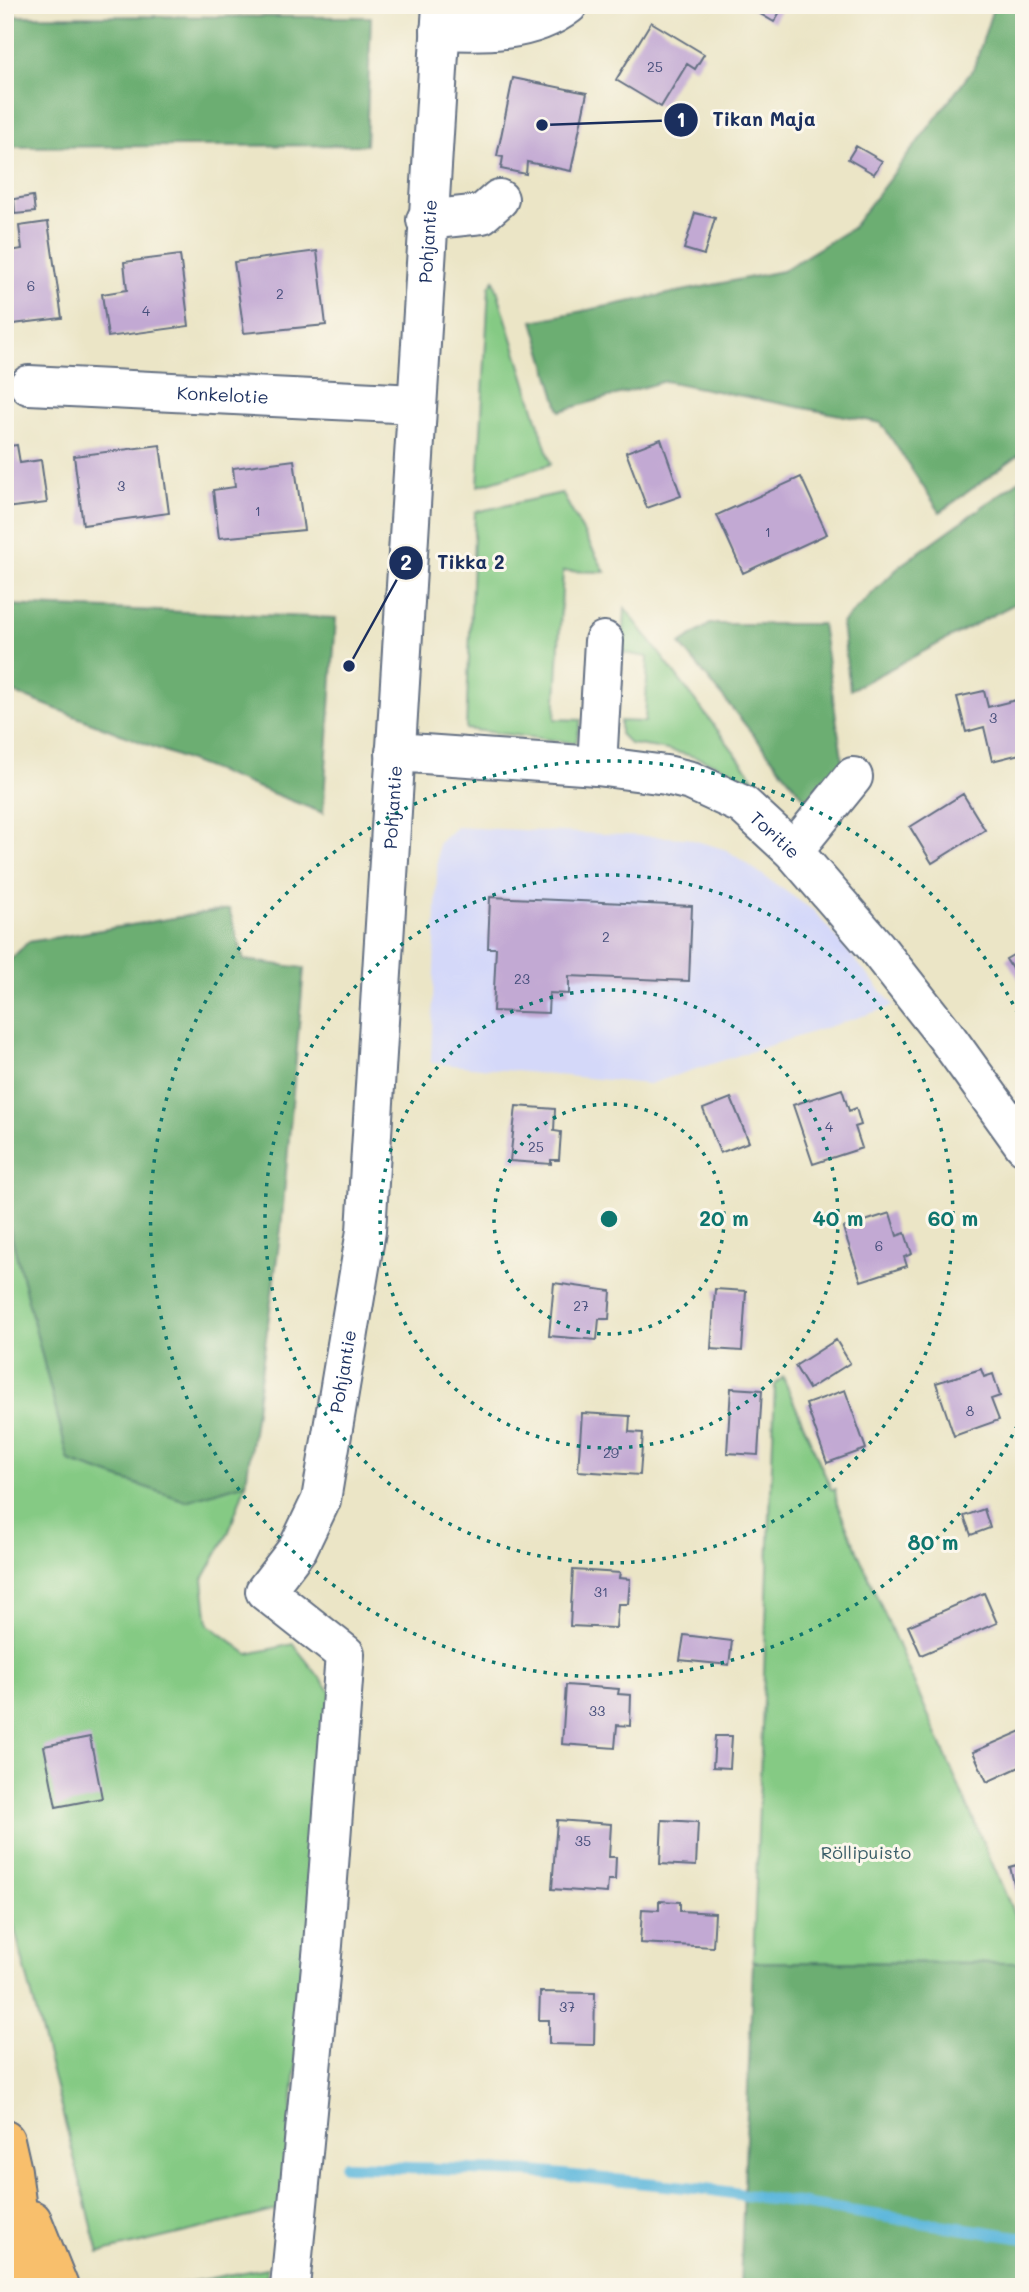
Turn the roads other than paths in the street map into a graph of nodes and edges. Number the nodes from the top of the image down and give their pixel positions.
1 (568, 5) edge
2 (441, 18) edge
3 (499, 200) dead end
4 (426, 220) junction
5 (29, 385) dead end
6 (416, 404) junction
7 (604, 641) dead end
8 (395, 752) junction
9 (597, 766) junction
10 (853, 776) dead end
11 (793, 851) junction
12 (1024, 1145) edge
13 (9, 2155) edge
14 (27, 2287) edge
15 (59, 2287) edge
16 (290, 2287) edge

1 - 2 street
2 - 4 street, Pohjantie
3 - 4 street
4 - 6 street, Pohjantie
5 - 6 street, Konkelotie
6 - 8 street, Pohjantie
7 - 9 street
8 - 9 street, Toritie
8 - 16 street, Pohjantie
9 - 11 street, Toritie
10 - 11 street
11 - 12 street, Toritie
13 - 14 main road
13 - 15 main road

